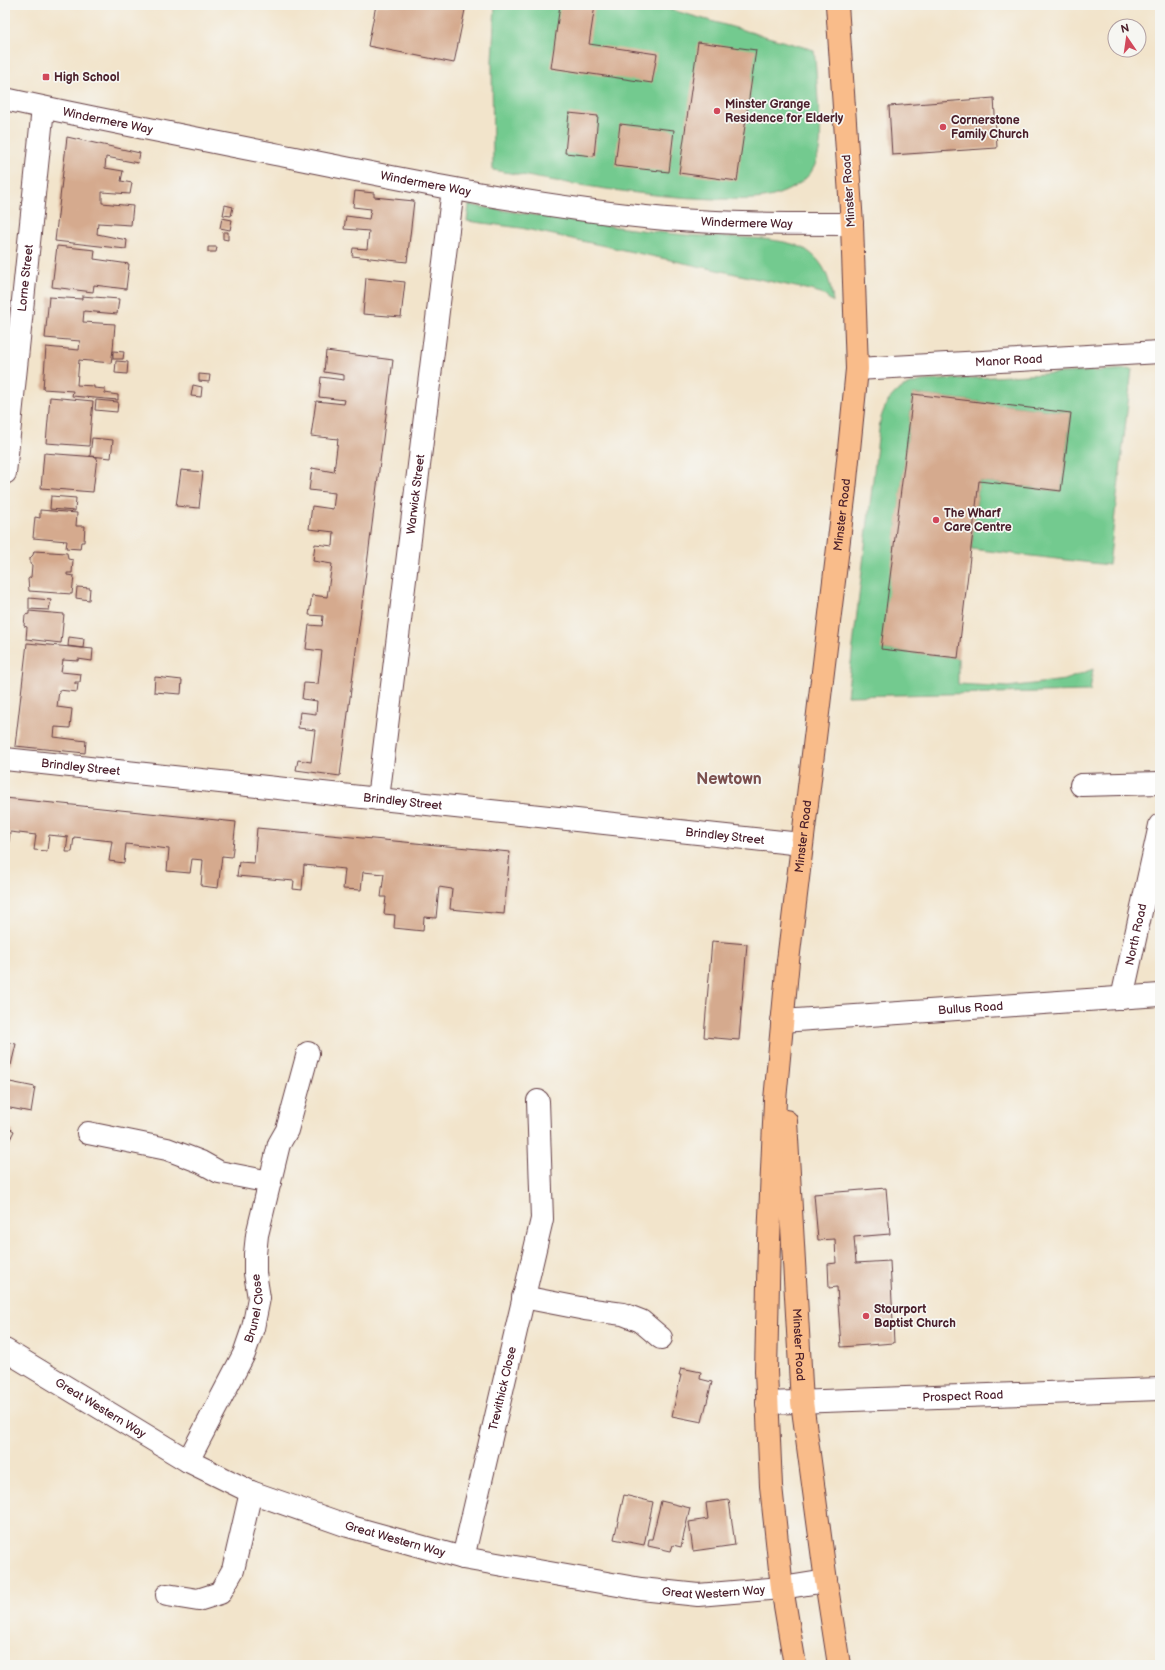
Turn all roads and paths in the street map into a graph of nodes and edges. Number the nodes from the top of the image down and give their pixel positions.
1 (837, 5) edge
2 (5, 99) edge
3 (44, 108) junction
4 (453, 189) junction
5 (852, 224) junction
6 (1160, 352) edge
7 (857, 369) junction
8 (5, 473) edge
9 (5, 759) edge
10 (1160, 783) edge
11 (1081, 786) dead end
12 (378, 799) junction
13 (1160, 825) edge
14 (801, 844) junction
15 (1160, 995) edge
16 (1122, 998) junction
17 (782, 1022) junction
18 (308, 1053) dead end
19 (538, 1101) dead end
20 (88, 1133) dead end
21 (270, 1182) junction
22 (524, 1297) junction
23 (662, 1338) dead end
24 (5, 1352) edge
25 (1160, 1389) edge
26 (802, 1402) junction
27 (767, 1403) junction
28 (188, 1461) junction
29 (251, 1492) junction
30 (463, 1558) junction
31 (826, 1581) junction
32 (782, 1588) junction
33 (167, 1595) dead end
34 (795, 1665) edge
35 (839, 1665) edge

1 - 5 main road, Minster Road
2 - 3 street, Windermere Way
3 - 4 street, Windermere Way
3 - 8 street, Lorne Street
4 - 5 street, Windermere Way
4 - 12 street, Warwick Street
5 - 7 main road, Minster Road
6 - 7 street, Manor Road
7 - 14 main road, Minster Road
9 - 12 street, Brindley Street
10 - 11 street
12 - 14 street, Brindley Street
13 - 16 street, North Road
14 - 17 main road, Minster Road
15 - 16 street, Bullus Road
16 - 17 street, Bullus Road
17 - 26 main road, Minster Road
17 - 27 main road, Minster Road
18 - 21 street, Brunel Close
19 - 22 street, Trevithick Close
20 - 21 street
21 - 28 street, Brunel Close
22 - 23 street
22 - 30 street, Trevithick Close
24 - 28 street, Great Western Way
25 - 26 street, Prospect Road
26 - 27 street, Prospect Road
26 - 31 main road, Minster Road
27 - 32 main road, Minster Road
28 - 29 street, Great Western Way
29 - 30 street, Great Western Way
29 - 33 street
30 - 32 street, Great Western Way
31 - 32 street, Great Western Way
31 - 35 main road, Minster Road
32 - 34 main road, Minster Road

